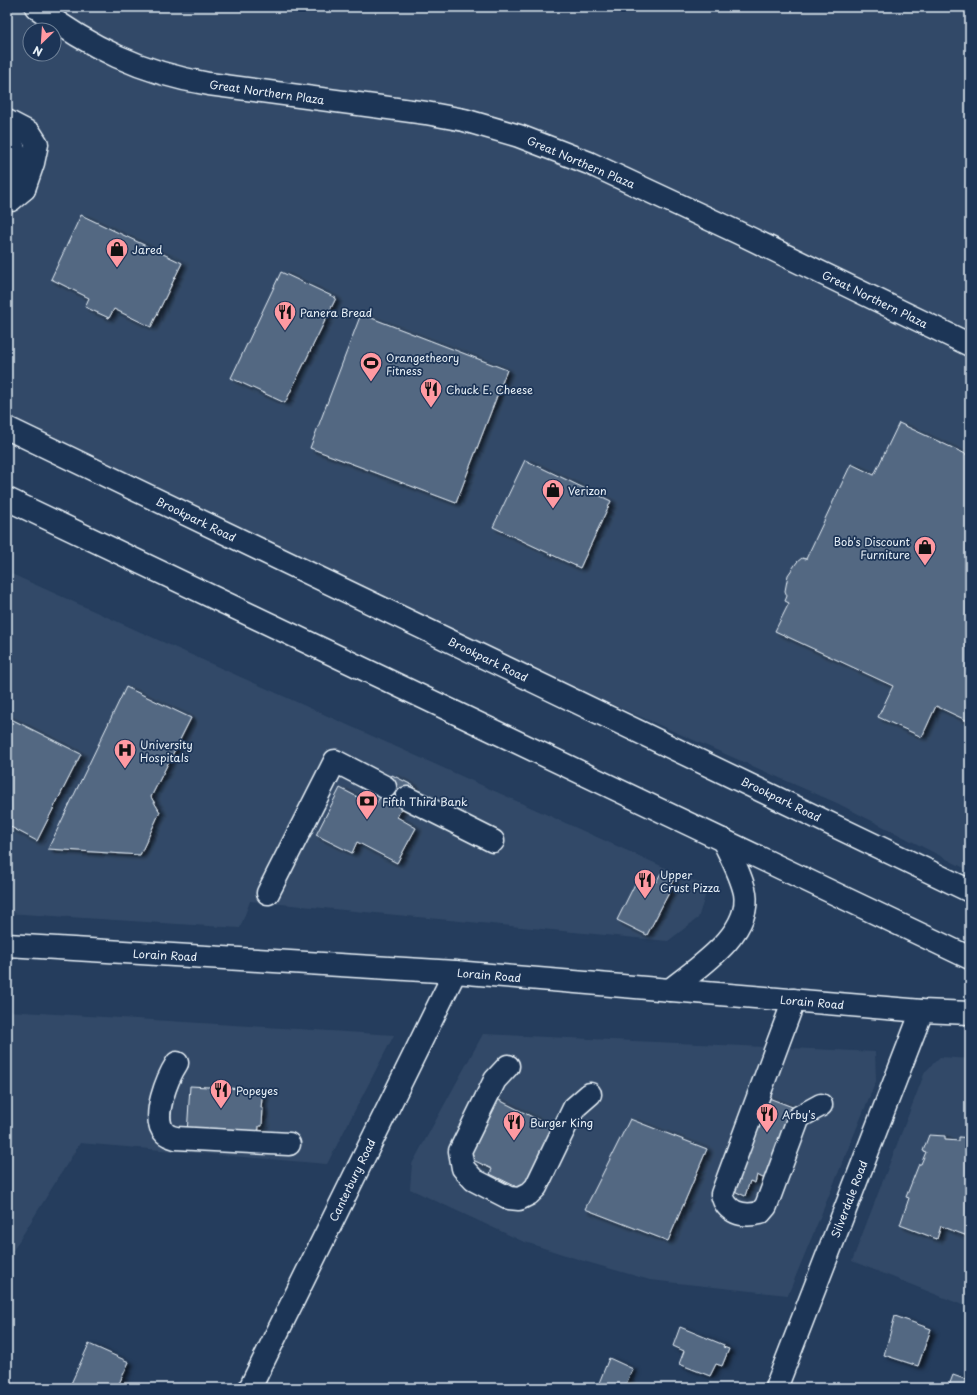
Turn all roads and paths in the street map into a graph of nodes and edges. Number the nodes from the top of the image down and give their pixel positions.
1 (36, 7) edge
2 (7, 121) edge
3 (7, 129) edge
4 (16, 195) edge
5 (970, 345) edge
6 (7, 428) edge
7 (7, 498) edge
8 (385, 787) dead end
9 (407, 798) dead end
10 (722, 840) junction
11 (493, 841) dead end
12 (970, 891) edge
13 (268, 893) dead end
14 (7, 945) edge
15 (970, 958) edge
16 (455, 972) junction
17 (670, 990) junction
18 (794, 1000) junction
19 (922, 1011) junction
20 (970, 1012) edge
21 (177, 1063) dead end
22 (508, 1066) dead end
23 (590, 1094) dead end
24 (821, 1106) dead end
25 (289, 1144) dead end
26 (250, 1388) edge
27 (776, 1388) edge

1 - 5 main road, Great Northern Plaza
2 - 4 main road
3 - 4 main road
6 - 12 main road, Brookpark Road
7 - 10 main road
8 - 13 main road
9 - 11 main road
10 - 15 main road
10 - 17 main road
14 - 16 main road, Lorain Road
16 - 17 main road, Lorain Road
16 - 26 main road, Canterbury Road
17 - 18 main road, Lorain Road
18 - 19 main road, Lorain Road
18 - 24 main road
19 - 20 main road, Lorain Road
19 - 27 main road, Silverdale Road
21 - 25 main road
22 - 23 main road

